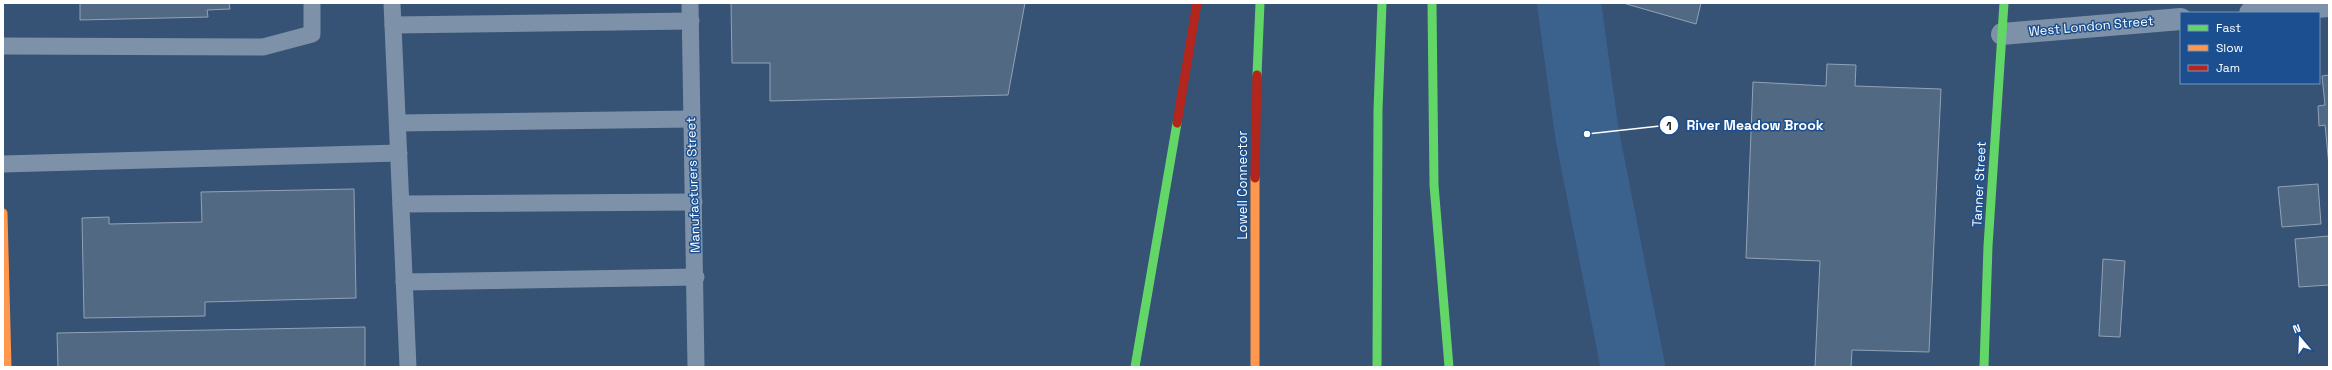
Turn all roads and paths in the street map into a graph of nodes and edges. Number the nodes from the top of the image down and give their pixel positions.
1 (312, 3) edge
2 (392, 3) edge
3 (690, 3) edge
4 (1197, 3) edge
5 (1260, 3) edge
6 (1382, 3) edge
7 (1432, 3) edge
8 (2004, 3) edge
9 (2329, 6) edge
10 (2261, 12) edge
11 (2180, 19) edge
12 (691, 21) junction
13 (393, 25) junction
14 (2002, 34) junction
15 (3, 46) edge
16 (691, 119) junction
17 (398, 123) junction
18 (399, 153) junction
19 (3, 164) edge
20 (694, 202) junction
21 (401, 204) junction
22 (3, 213) edge
23 (696, 276) junction
24 (404, 282) junction
25 (7, 367) edge
26 (408, 367) edge
27 (696, 367) edge
28 (1135, 367) edge
29 (1255, 367) edge
30 (1377, 367) edge
31 (1449, 367) edge
32 (1984, 367) edge

1 - 15 lane
2 - 13 lane
3 - 12 lane, Manufacturers Street
4 - 28 main road
5 - 29 main road, Lowell Connector
6 - 30 main road
7 - 31 main road
8 - 14 main road, Tanner Street
9 - 10 street
11 - 14 street, West London Street
12 - 13 lane
12 - 16 lane, Manufacturers Street
13 - 17 lane
14 - 32 main road, Tanner Street
16 - 17 lane
16 - 20 lane, Manufacturers Street
17 - 18 lane
18 - 19 lane
18 - 21 lane
20 - 21 lane
20 - 23 lane, Manufacturers Street
21 - 24 lane
22 - 25 main road
23 - 24 lane
23 - 27 lane, Manufacturers Street
24 - 26 lane

